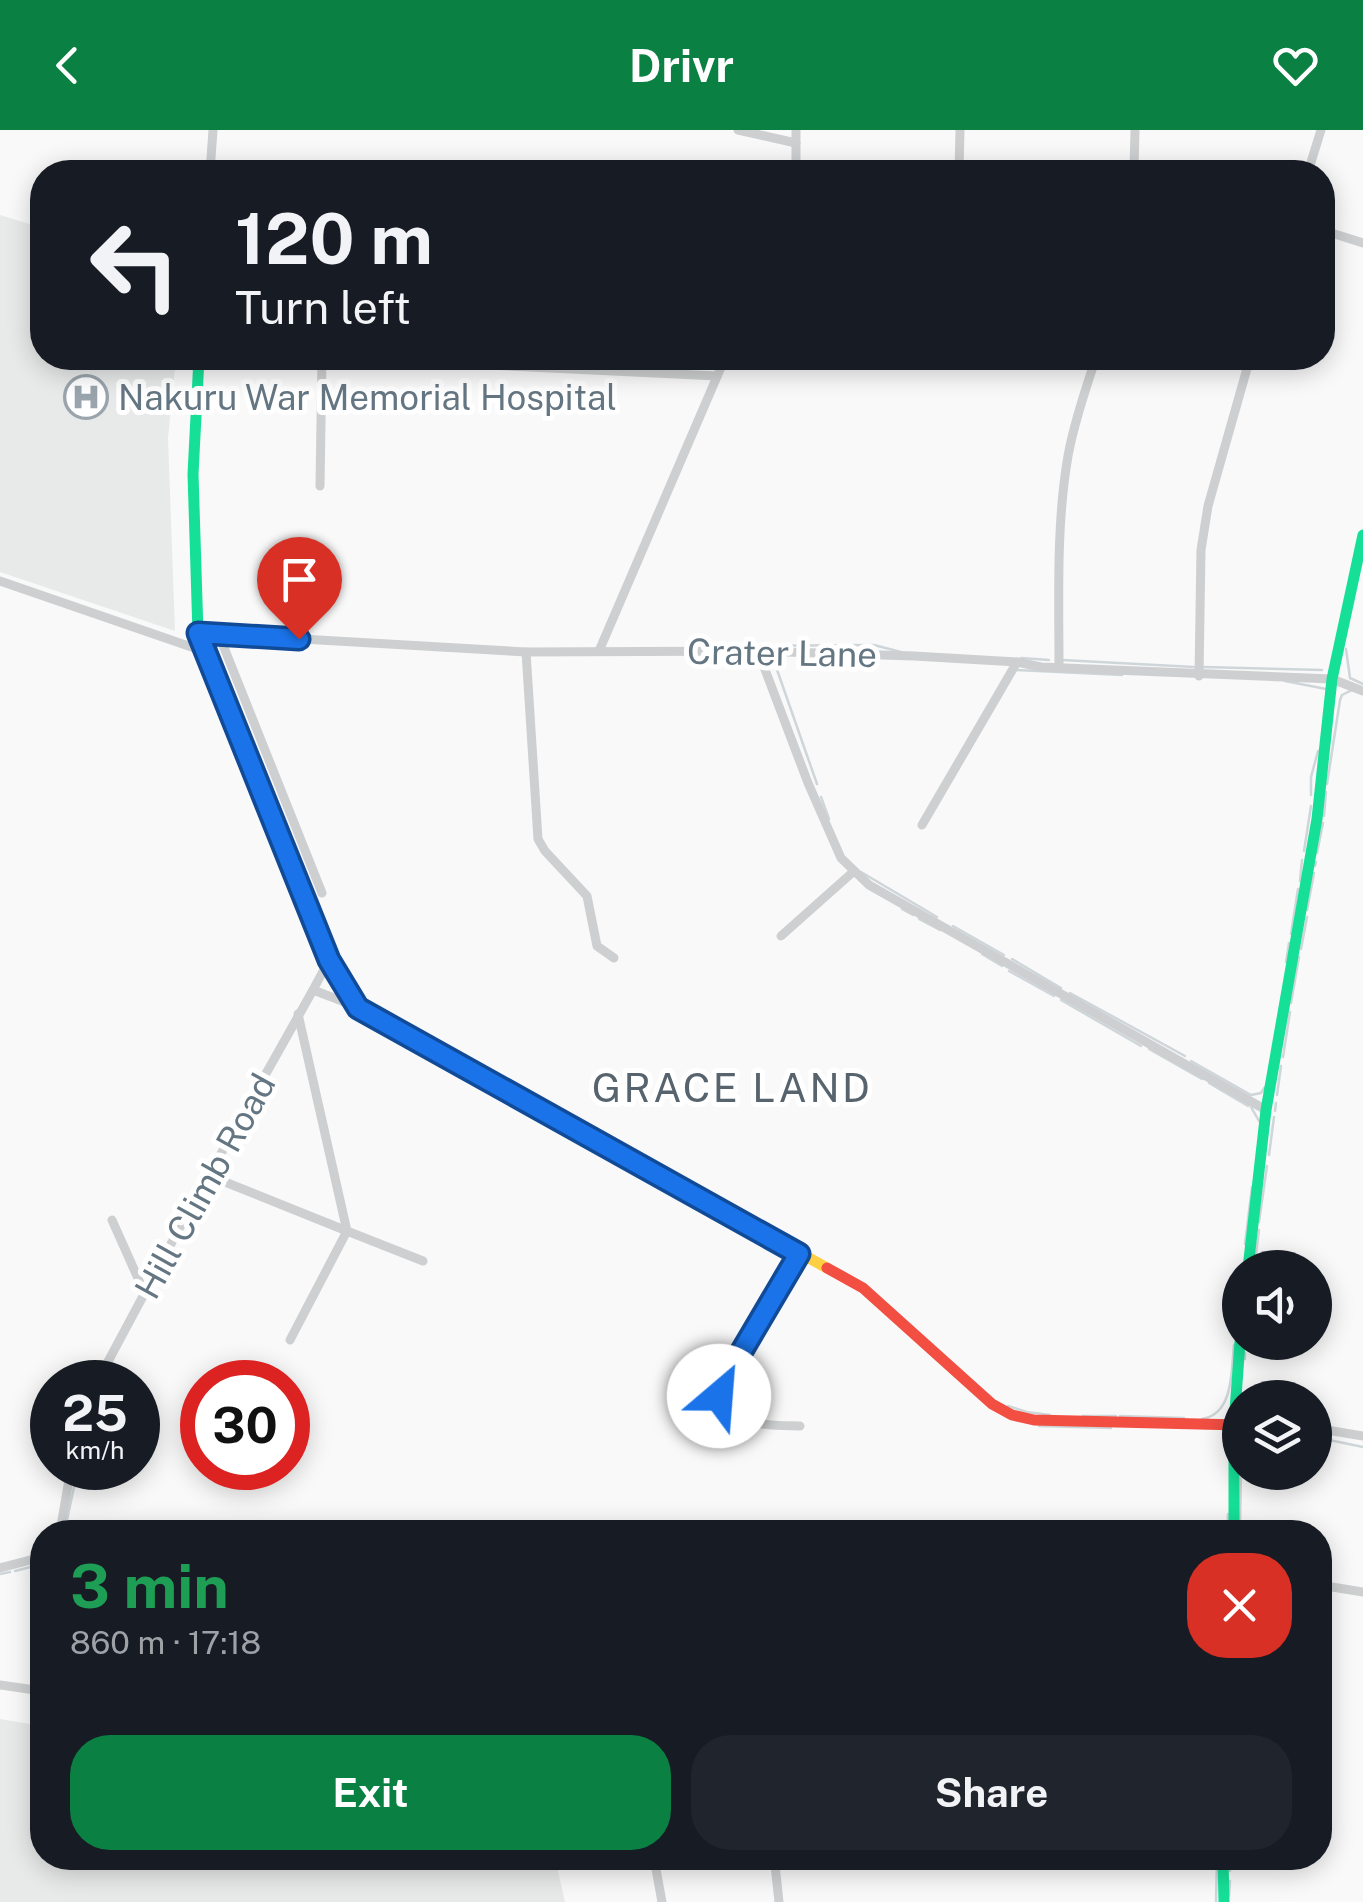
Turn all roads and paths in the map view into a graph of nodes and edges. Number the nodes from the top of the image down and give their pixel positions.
1 (214, 130) edge
2 (738, 130) edge
3 (796, 130) edge
4 (960, 130) edge
5 (1135, 130) edge
6 (1321, 130) edge
7 (796, 143) junction
8 (211, 160) edge
9 (796, 160) edge
10 (959, 160) edge
11 (1136, 160) edge
12 (1312, 160) edge
13 (1335, 234) edge
14 (1363, 243) edge
15 (197, 370) edge
16 (322, 370) edge
17 (592, 370) edge
18 (720, 370) edge
19 (1092, 370) edge
20 (1247, 370) edge
21 (717, 376) junction
22 (320, 486) dead end
23 (1363, 535) edge
24 (0, 580) edge
25 (198, 633) junction
26 (219, 634) junction
27 (203, 651) junction
28 (599, 651) junction
29 (758, 651) junction
30 (526, 652) junction
31 (1017, 662) junction
32 (1059, 668) junction
33 (1199, 676) junction
34 (1332, 679) junction
35 (1363, 691) edge
36 (922, 825) dead end
37 (853, 872) junction
38 (322, 893) dead end
39 (781, 936) dead end
40 (614, 958) dead end
41 (329, 960) junction
42 (314, 990) junction
43 (358, 1008) junction
44 (298, 1014) junction
45 (1266, 1110) junction
46 (210, 1176) junction
47 (112, 1220) dead end
48 (348, 1231) junction
49 (1250, 1250) edge
50 (799, 1254) junction
51 (423, 1261) dead end
52 (145, 1294) junction
53 (290, 1340) dead end
54 (109, 1360) edge
55 (1222, 1424) edge
56 (800, 1426) dead end
57 (1332, 1431) edge
58 (1363, 1436) edge
59 (67, 1490) edge
60 (1235, 1490) edge
61 (62, 1520) edge
62 (1234, 1520) edge
63 (30, 1560) edge
64 (0, 1568) edge
65 (1332, 1587) edge
66 (1363, 1592) edge
67 (0, 1685) edge
68 (30, 1689) edge
69 (656, 1870) edge
70 (775, 1870) edge
71 (1223, 1870) edge
72 (662, 1902) edge
73 (778, 1902) edge
74 (1224, 1902) edge

1 - 8 street
2 - 7 street
3 - 7 street
4 - 10 street
5 - 11 street
6 - 12 street
7 - 9 street
13 - 14 street
15 - 25 street
16 - 22 street
17 - 21 street
18 - 21 street
19 - 32 street
20 - 33 street
21 - 28 street
23 - 34 street
24 - 27 street
25 - 26 street, Crater Lane
25 - 27 street
26 - 30 street, Crater Lane
26 - 38 street
27 - 41 street
28 - 29 street, Crater Lane
28 - 30 street, Crater Lane
29 - 31 street, Crater Lane
29 - 37 street
30 - 40 street
31 - 32 street, Crater Lane
31 - 36 street
32 - 33 street, Crater Lane
33 - 34 street, Crater Lane
34 - 35 street, Crater Lane
34 - 45 street
37 - 39 street
37 - 45 street
41 - 42 street, Hill Climb Road
41 - 43 street
42 - 43 street
42 - 44 street, Hill Climb Road
43 - 50 street
44 - 46 street, Hill Climb Road
44 - 48 street
45 - 49 street
46 - 48 street
46 - 52 street, Hill Climb Road
47 - 52 street
48 - 51 street
48 - 53 street
50 - 55 street
50 - 56 street
52 - 54 street, Hill Climb Road
57 - 58 street
59 - 61 street
60 - 62 street
63 - 64 street
65 - 66 street
67 - 68 street
69 - 72 street
70 - 73 street
71 - 74 street

